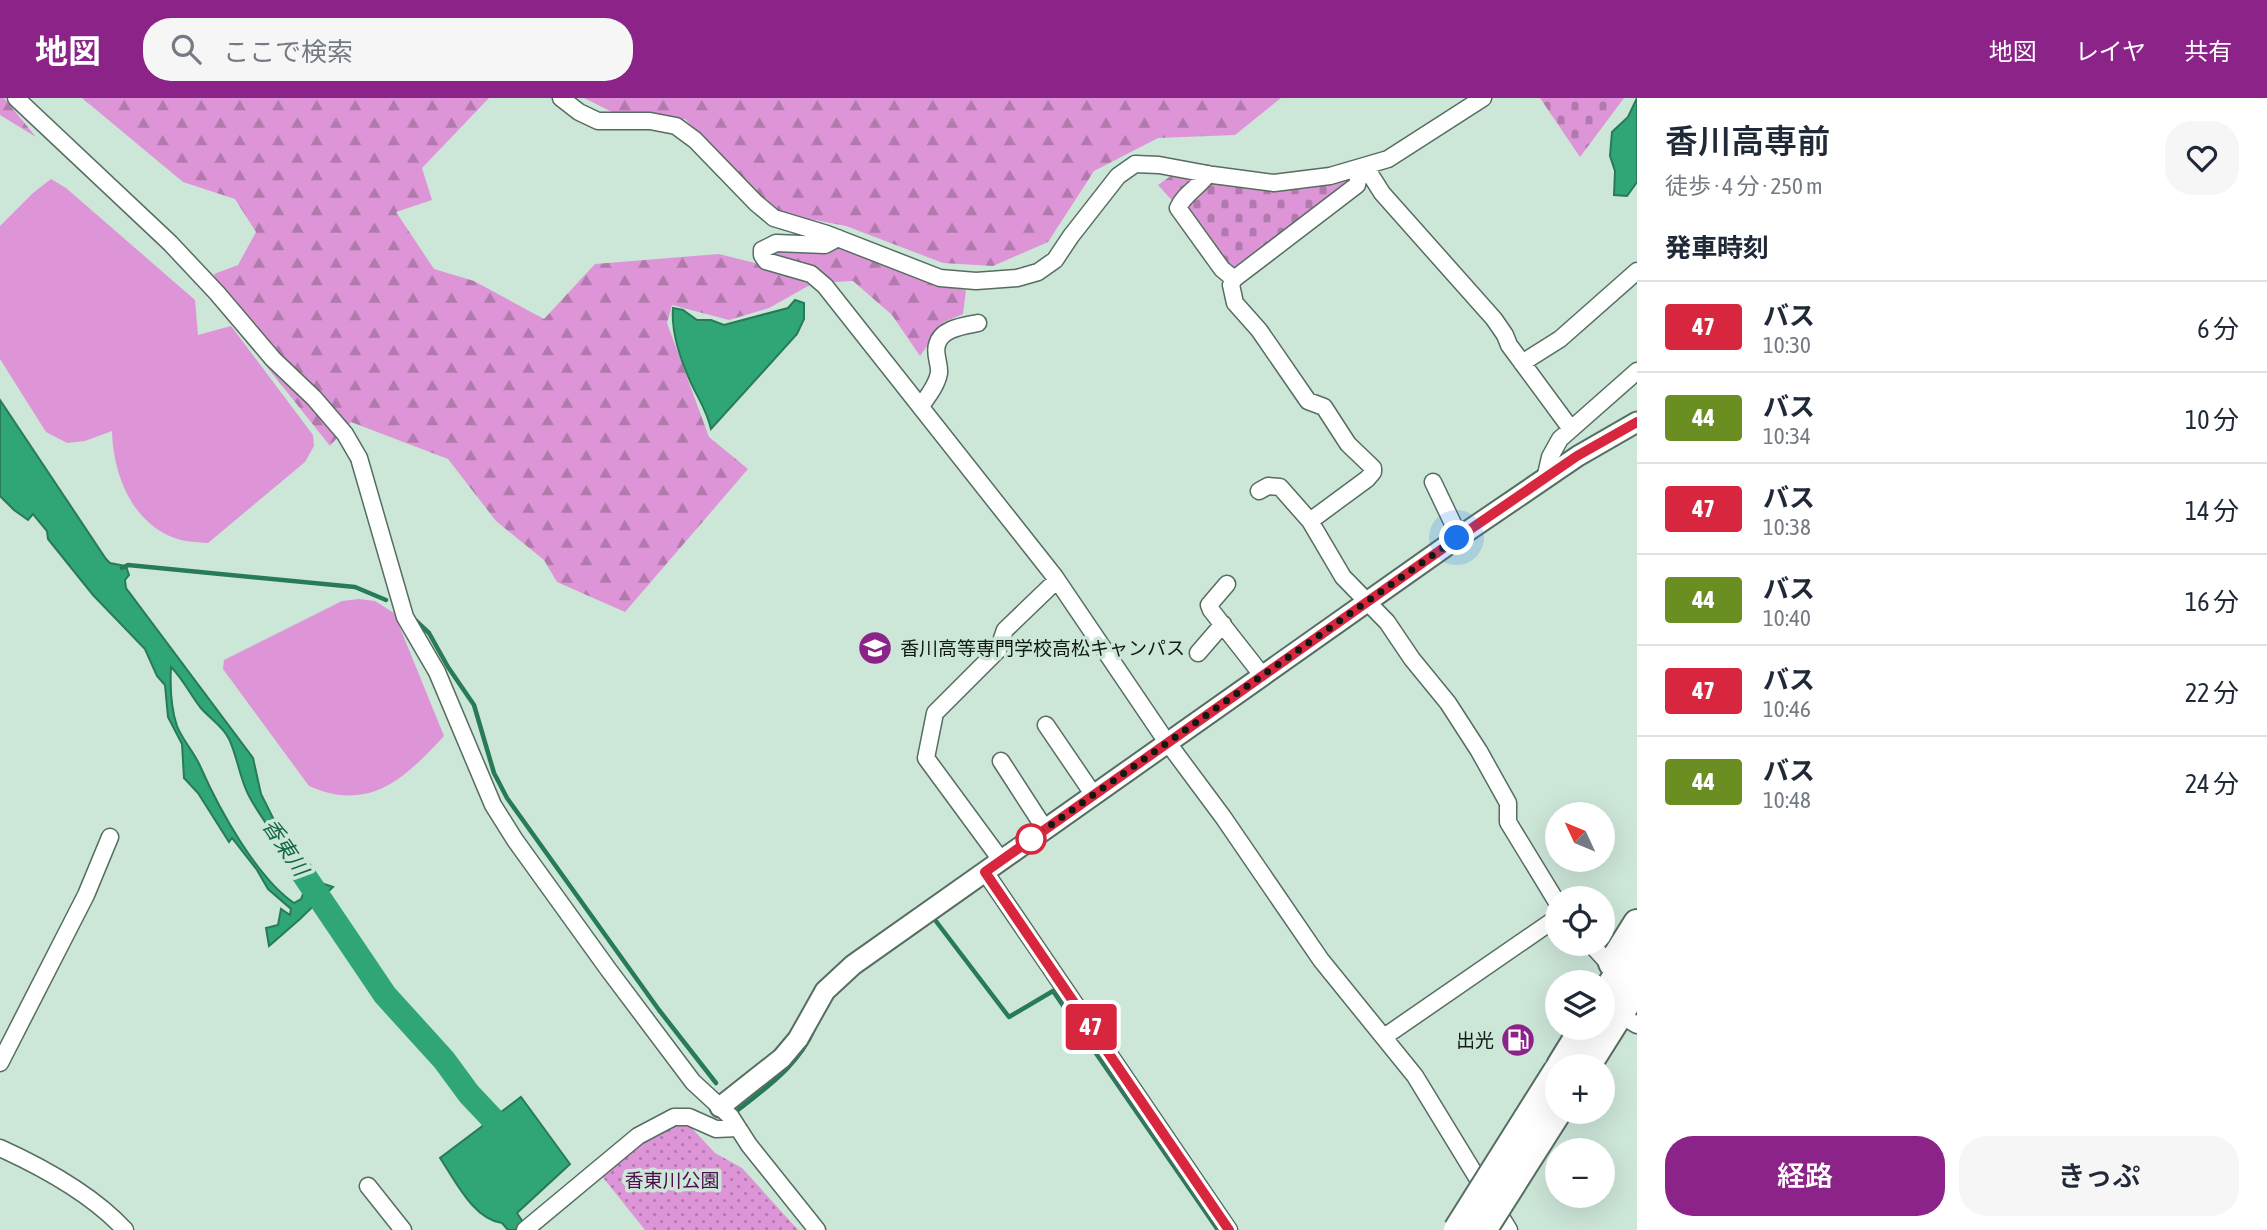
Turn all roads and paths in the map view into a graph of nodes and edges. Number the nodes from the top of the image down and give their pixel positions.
1 (16, 98) edge
2 (561, 98) edge
3 (1483, 98) edge
4 (1363, 166) junction
5 (1208, 174) junction
6 (838, 238) junction
7 (1637, 271) edge
8 (1234, 279) junction
9 (978, 323) dead end
10 (1522, 363) junction
11 (1637, 371) edge
12 (921, 406) junction
13 (1637, 422) edge
14 (1571, 429) junction
15 (1545, 478) junction
16 (1433, 482) dead end
17 (1259, 491) dead end
18 (1310, 521) junction
19 (1457, 538) junction
20 (1057, 580) junction
21 (1227, 584) dead end
22 (1367, 601) junction
23 (1223, 624) junction
24 (1198, 653) dead end
25 (1262, 675) junction
26 (1046, 725) dead end
27 (1166, 742) junction
28 (1001, 761) dead end
29 (1093, 794) junction
30 (1045, 829) junction
31 (110, 837) dead end
32 (993, 866) junction
33 (1547, 886) edge
34 (1637, 923) edge
35 (1545, 926) edge
36 (1637, 945) edge
37 (1608, 970) edge
38 (1615, 980) edge
39 (1637, 985) edge
40 (1634, 1016) edge
41 (1384, 1037) junction
42 (1562, 1040) edge
43 (1594, 1054) edge
44 (1607, 1054) edge
45 (0, 1063) edge
46 (1545, 1092) edge
47 (720, 1107) junction
48 (1551, 1124) edge
49 (1562, 1124) edge
50 (738, 1128) junction
51 (0, 1148) edge
52 (1477, 1177) junction
53 (368, 1186) dead end
54 (1496, 1227) edge
55 (125, 1230) edge
56 (403, 1230) edge
57 (525, 1230) edge
58 (817, 1230) edge
59 (1228, 1230) edge
60 (1444, 1230) edge
61 (1458, 1230) edge

1 - 47 street
2 - 6 street
3 - 4 street
4 - 5 street
4 - 8 street
4 - 10 street
5 - 6 street
5 - 8 street
6 - 12 street
7 - 10 street
8 - 18 street
9 - 12 street
10 - 14 street
11 - 14 street
12 - 20 street
13 - 15 street
14 - 15 street
15 - 19 street
16 - 19 street
17 - 18 street
18 - 22 street
19 - 22 street
20 - 27 street
20 - 32 street
21 - 23 street
22 - 25 street
22 - 33 street
23 - 24 street
23 - 25 street
25 - 27 street
26 - 29 street
27 - 29 street
27 - 41 street
28 - 30 street
29 - 30 street
30 - 32 street
31 - 45 street
32 - 47 street
32 - 59 street
34 - 37 highway
35 - 41 street
36 - 38 highway
39 - 43 highway
40 - 44 highway
41 - 52 street
42 - 52 highway
46 - 61 highway, bridge
47 - 50 street
48 - 54 highway, bridge
49 - 54 highway
50 - 57 street
50 - 58 street
51 - 55 street
52 - 54 street
52 - 60 highway
53 - 56 street

